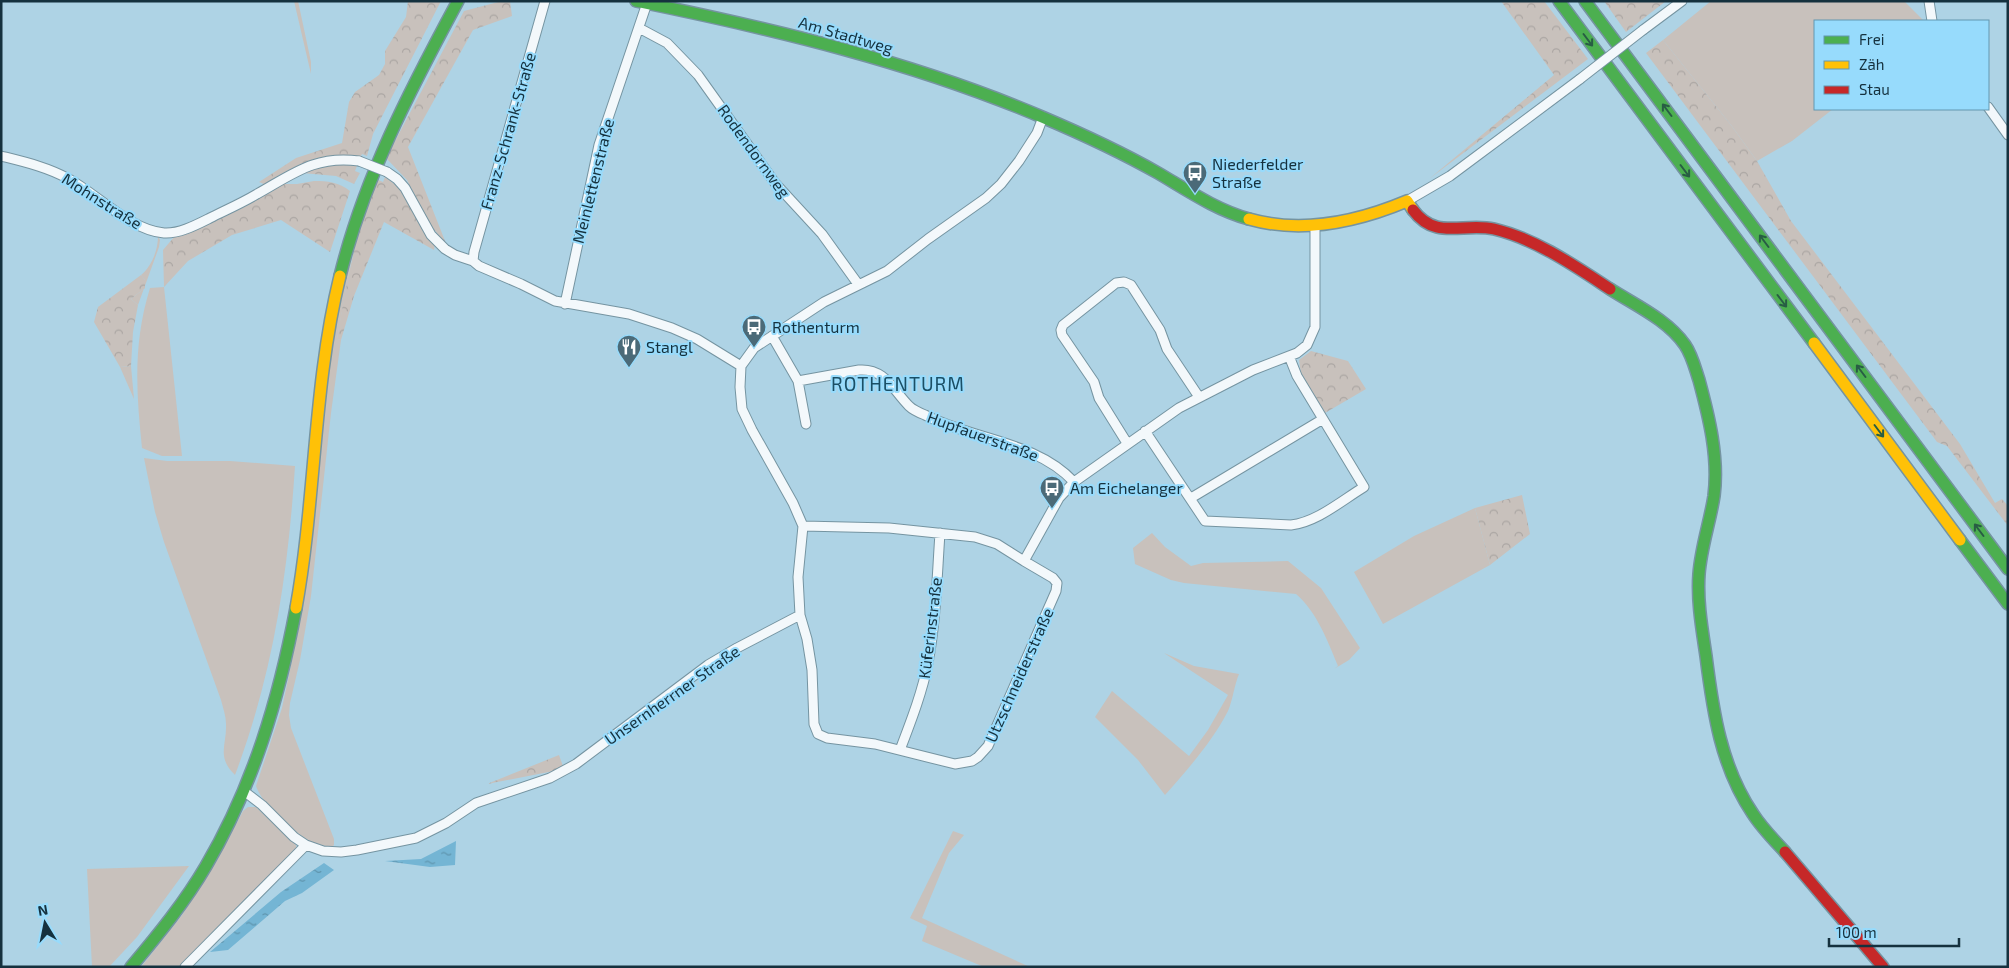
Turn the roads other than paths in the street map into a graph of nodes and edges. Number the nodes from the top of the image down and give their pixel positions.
1 (458, 1) edge
2 (545, 1) edge
3 (1559, 1) edge
4 (1585, 1) edge
5 (1682, 1) edge
6 (1929, 1) edge
7 (641, 2) edge
8 (1932, 20) edge
9 (640, 28) junction
10 (1989, 108) edge
11 (1044, 117) junction
12 (2008, 135) edge
13 (1, 156) edge
14 (1407, 201) junction
15 (1315, 225) junction
16 (473, 261) junction
17 (858, 284) junction
18 (565, 304) junction
19 (772, 336) junction
20 (1290, 356) junction
21 (741, 366) junction
22 (798, 381) junction
23 (1199, 397) junction
24 (1323, 419) junction
25 (806, 424) dead end
26 (1145, 431) junction
27 (1127, 443) junction
28 (1074, 482) junction
29 (1190, 498) junction
30 (803, 526) junction
31 (940, 534) junction
32 (1024, 561) junction
33 (2008, 569) edge
34 (2008, 604) edge
35 (800, 615) junction
36 (900, 750) junction
37 (245, 792) junction
38 (306, 845) junction
39 (131, 967) edge
40 (185, 967) edge
41 (1884, 967) edge

1 - 37 main road
2 - 16 street, Franz-Schrank-Straße
3 -> 34 main road
33 -> 4 main road
5 - 14 street, bridge
6 - 8 street
7 - 9 street, Meinlettenstraße
7 - 11 main road, Am Stadtweg
9 - 17 street, Rodendornweg
9 - 18 street, Meinlettenstraße
10 - 12 street
11 - 15 main road
11 - 17 street
13 - 16 street, Mohnstraße, bridge
14 - 15 main road
14 - 41 main road
15 - 20 street
16 - 18 street
17 - 19 street
18 - 21 street
19 - 21 street
19 - 22 street
20 - 23 street
20 - 24 street
21 - 30 street
22 - 25 street
22 - 28 street, Hupfauerstraße
23 - 26 street
23 - 27 street
24 - 29 street
24 - 29 street
26 - 27 street
26 - 29 street
27 - 28 street
28 - 32 street
30 - 31 street
30 - 35 street
31 - 32 street
31 - 36 street, Küferinstraße
32 - 36 street, Utzschneiderstraße
35 - 36 street, Utzschneiderstraße
35 - 38 street, Unsernherrner Straße
37 - 38 street
37 - 39 main road
38 - 40 street

